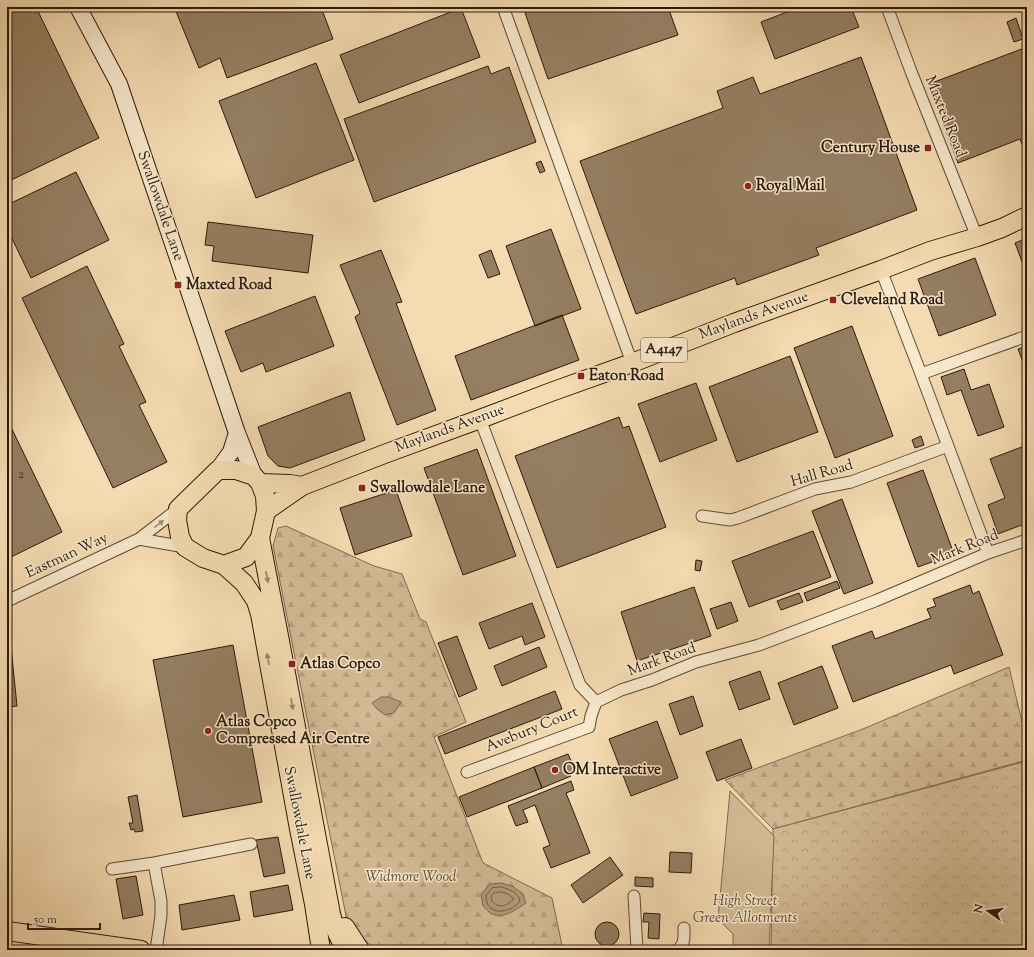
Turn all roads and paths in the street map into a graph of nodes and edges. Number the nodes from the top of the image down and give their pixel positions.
1 (78, 7) edge
2 (503, 7) edge
3 (887, 7) edge
4 (1027, 216) edge
5 (977, 237) junction
6 (881, 270) junction
7 (1027, 336) edge
8 (632, 363) junction
9 (922, 374) junction
10 (480, 419) junction
11 (237, 433) junction
12 (948, 446) junction
13 (218, 470) junction
14 (257, 480) junction
15 (302, 486) junction
16 (178, 509) junction
17 (266, 511) junction
18 (702, 516) dead end
19 (260, 538) junction
20 (139, 539) junction
21 (1027, 540) edge
22 (185, 547) junction
23 (988, 553) junction
24 (224, 565) junction
25 (7, 601) edge
26 (596, 702) junction
27 (466, 772) dead end
28 (316, 830) junction
29 (251, 844) dead end
30 (154, 863) junction
31 (112, 869) dead end
32 (634, 896) dead end
33 (684, 928) dead end
34 (7, 931) edge
35 (311, 949) edge
36 (141, 950) edge
37 (156, 950) edge
38 (346, 950) edge
39 (360, 950) edge
40 (637, 950) edge
41 (678, 950) edge

1 - 11 street, Swallowdale Lane
2 - 8 street
3 - 5 street, Maxted Road
4 - 5 main road, Maylands Avenue / A4147
5 - 6 main road, Maylands Avenue / A4147
6 - 8 main road, Maylands Avenue / A4147
6 - 9 street
7 - 9 street
8 - 10 main road, Maylands Avenue / A4147
9 - 12 street
10 - 15 main road, Maylands Avenue / A4147
10 - 26 street
11 - 13 street
11 - 14 street, Swallowdale Lane
12 - 18 street, Hall Road
12 - 23 street
13 - 14 main road
13 - 16 main road
14 - 15 main road, Maylands Avenue / A4147
14 - 17 main road
15 - 17 main road, Maylands Avenue / A4147
20 -> 16 street, Eastman Way
16 - 22 main road
17 - 19 main road
19 - 24 main road
19 -> 28 main road, Swallowdale Lane
20 - 22 street
20 - 25 street, Eastman Way
21 - 23 street, Mark Road
22 - 24 main road
23 - 26 street, Mark Road
35 -> 24 main road, Swallowdale Lane
26 - 27 street, Avebury Court
28 - 38 main road, Swallowdale Lane
28 - 39 main road, Swallowdale Lane
29 - 30 street
30 - 31 street
30 - 37 street
32 - 40 street
33 - 41 street
34 - 36 main road

